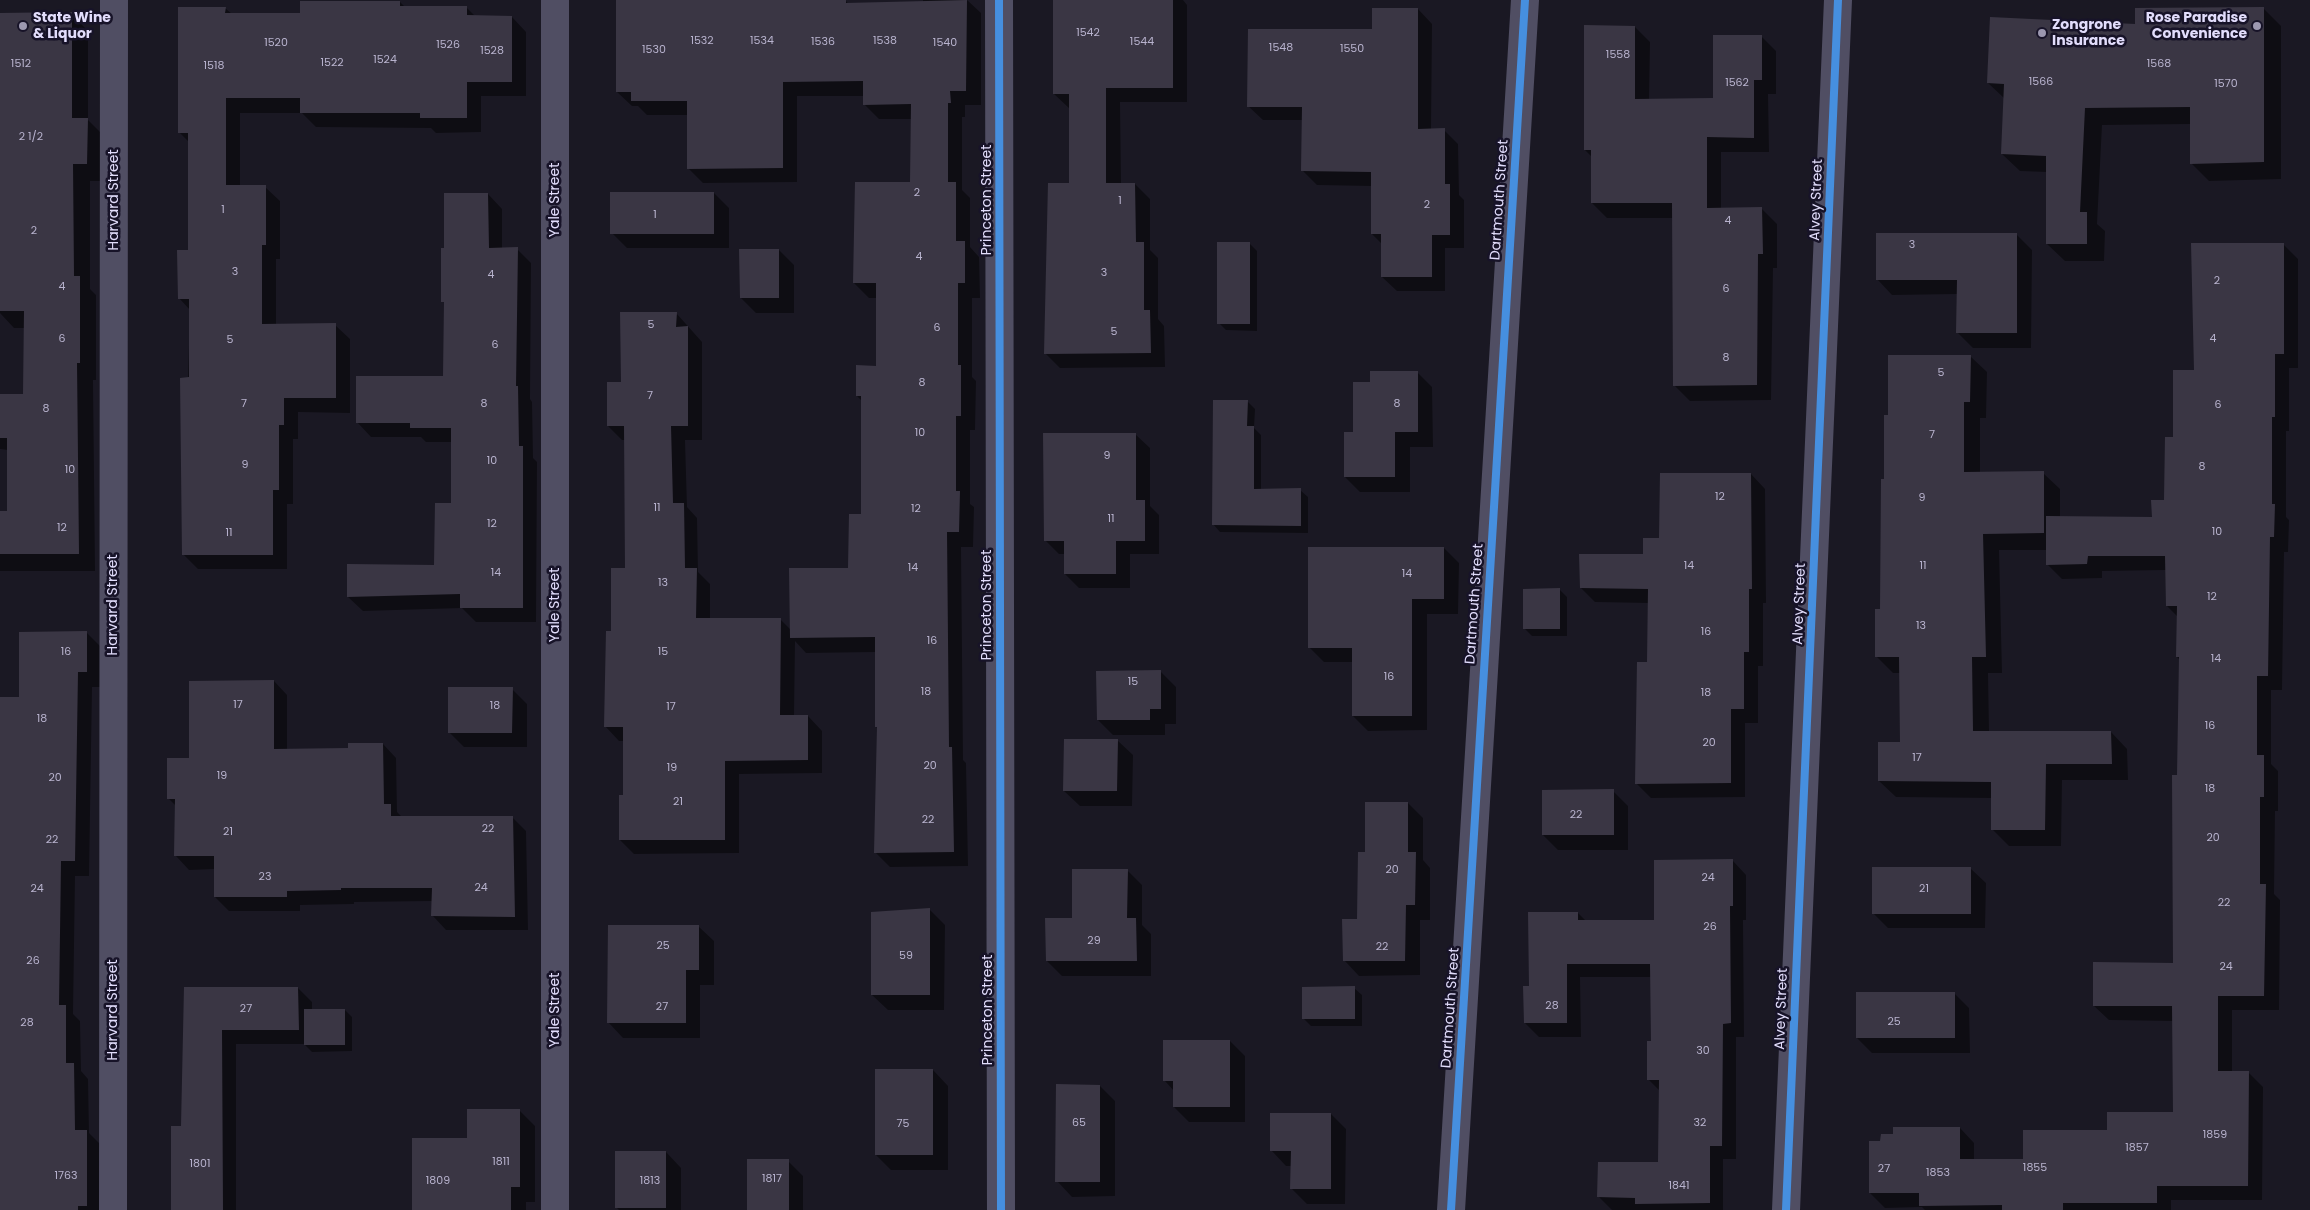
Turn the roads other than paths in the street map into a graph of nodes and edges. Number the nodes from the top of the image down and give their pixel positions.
1 (114, 0) edge
2 (555, 0) edge
3 (999, 0) edge
4 (1525, 0) edge
5 (1838, 0) edge
6 (113, 1210) edge
7 (555, 1210) edge
8 (1001, 1210) edge
9 (1451, 1210) edge
10 (1786, 1210) edge

1 - 6 street, Harvard Street
2 - 7 street, Yale Street
3 - 8 street, Princeton Street
4 - 9 street, Dartmouth Street
5 - 10 street, Alvey Street

